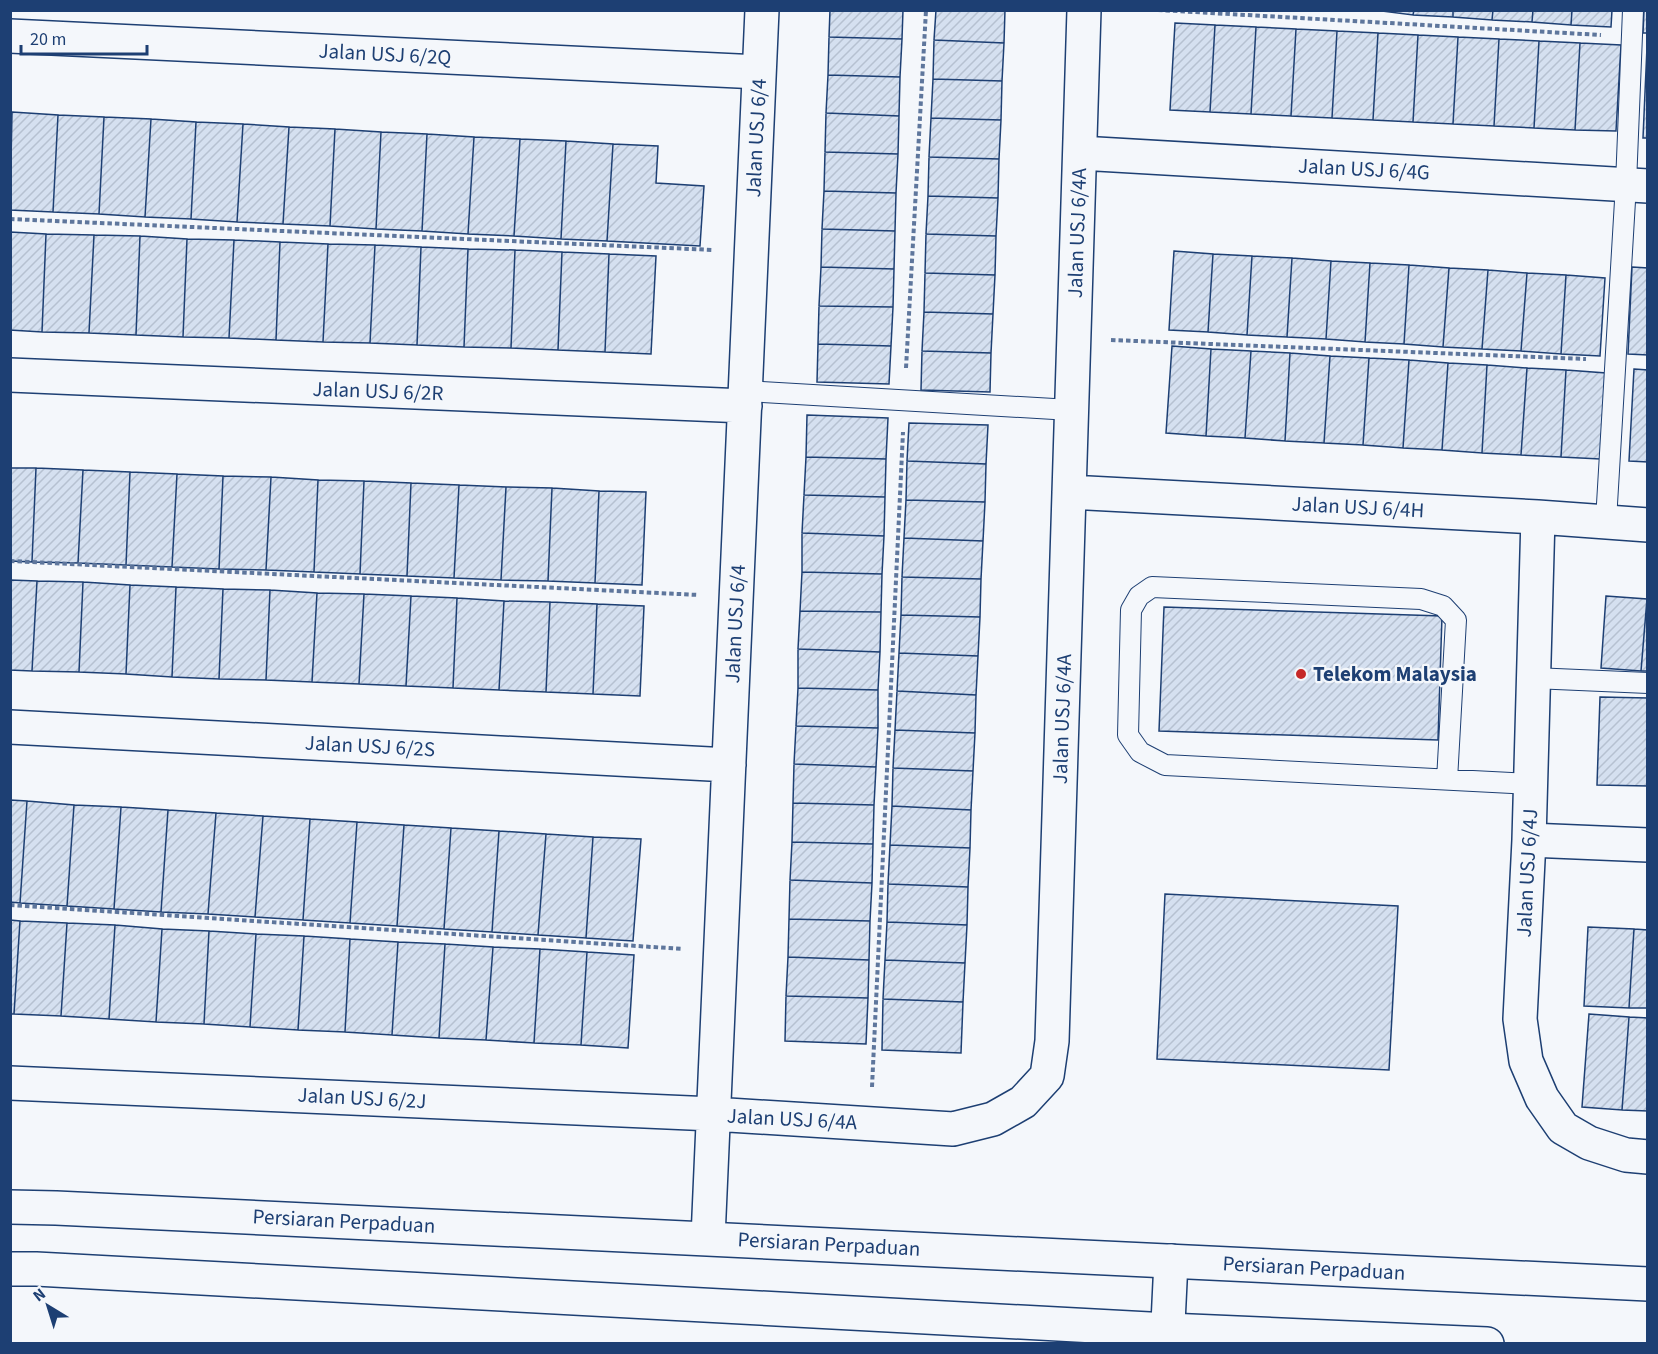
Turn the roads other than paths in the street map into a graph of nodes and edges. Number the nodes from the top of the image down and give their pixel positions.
1 (762, 10) edge
2 (1084, 10) edge
3 (1633, 10) edge
4 (10, 36) edge
5 (759, 72) junction
6 (1080, 153) junction
7 (1637, 185) edge
8 (10, 375) edge
9 (745, 398) junction
10 (1071, 410) junction
11 (1069, 492) junction
12 (1538, 517) junction
13 (1606, 521) junction
14 (1647, 525) edge
15 (1533, 678) junction
16 (1647, 683) edge
17 (10, 727) edge
18 (729, 765) junction
19 (1447, 780) junction
20 (1530, 784) junction
21 (1529, 840) junction
22 (1647, 844) edge
23 (10, 1083) edge
24 (713, 1114) junction
25 (1647, 1156) edge
26 (10, 1207) edge
27 (708, 1238) junction
28 (1171, 1261) junction
29 (10, 1269) edge
30 (1647, 1284) edge
31 (1167, 1337) edge
32 (1487, 1344) edge

1 - 5 street, Jalan USJ 6/4
2 - 6 street, Jalan USJ 6/4A
3 - 7 lane
4 - 5 street, Jalan USJ 6/2Q
5 - 9 street, Jalan USJ 6/4
6 - 7 street, Jalan USJ 6/4G
6 - 10 street, Jalan USJ 6/4A
7 - 13 lane
8 - 9 street, Jalan USJ 6/2R
9 - 10 lane
9 - 18 street, Jalan USJ 6/4
10 - 11 street, Jalan USJ 6/4A
11 - 12 street, Jalan USJ 6/4H
11 - 24 street, Jalan USJ 6/4A
12 - 13 street, Jalan USJ 6/4H
12 - 15 street, Jalan USJ 6/4J
13 - 14 street, Jalan USJ 6/4H
15 - 16 lane
15 - 20 street, Jalan USJ 6/4J
17 - 18 street, Jalan USJ 6/2S
18 - 24 street, Jalan USJ 6/4
19 - 19 lane
19 - 20 lane
20 - 21 street, Jalan USJ 6/4J
21 - 22 street
21 - 25 street, Jalan USJ 6/4J
23 - 24 street, Jalan USJ 6/2J
24 - 27 street, Jalan USJ 6/4
26 - 27 street, Persiaran Perpaduan
27 - 28 street, Persiaran Perpaduan
28 - 30 street, Persiaran Perpaduan
28 - 31 street
29 - 31 street
31 - 32 street

